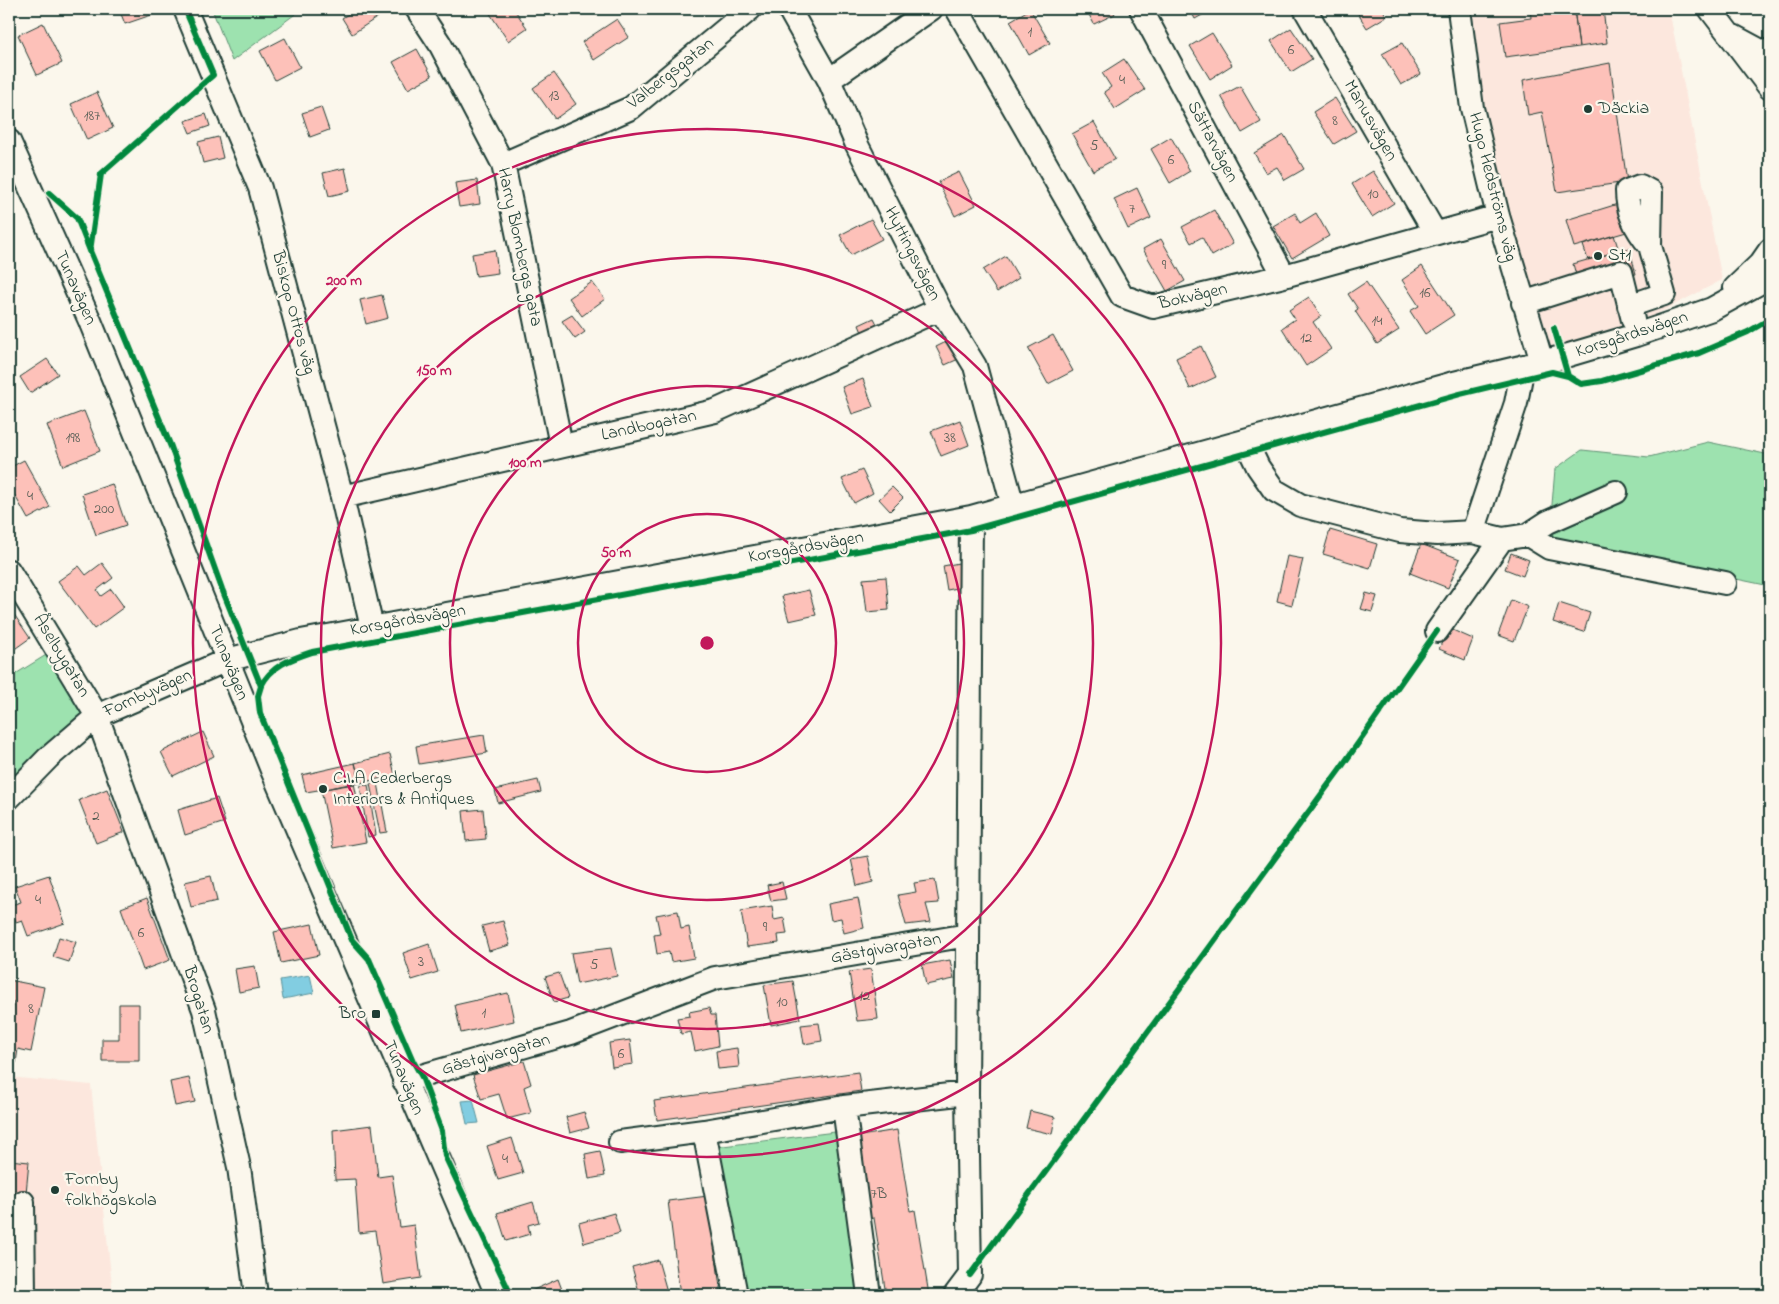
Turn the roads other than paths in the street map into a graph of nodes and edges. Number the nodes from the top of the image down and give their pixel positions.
1 (185, 9) edge
2 (417, 9) edge
3 (750, 9) edge
4 (789, 9) edge
5 (931, 9) edge
6 (957, 9) edge
7 (1141, 9) edge
8 (1305, 9) edge
9 (1459, 9) edge
10 (1710, 9) edge
11 (1726, 32) junction
12 (1770, 53) edge
13 (830, 80) junction
14 (1770, 88) edge
15 (9, 141) edge
16 (503, 164) junction
17 (1498, 216) junction
18 (1435, 234) junction
19 (1650, 237) dead end
20 (1770, 250) edge
21 (1284, 276) junction
22 (1770, 277) edge
23 (1523, 303) junction
24 (1629, 306) junction
25 (940, 309) junction
26 (1712, 309) junction
27 (1636, 335) junction
28 (1533, 364) junction
29 (1246, 442) junction
30 (561, 445) junction
31 (1616, 492) dead end
32 (342, 497) junction
33 (1013, 506) junction
34 (971, 517) junction
35 (1473, 532) junction
36 (1528, 535) junction
37 (1502, 539) junction
38 (9, 571) edge
39 (1725, 583) dead end
40 (372, 628) junction
41 (1437, 631) dead end
42 (227, 660) junction
43 (97, 716) junction
44 (9, 798) edge
45 (968, 935) junction
46 (404, 1081) junction
47 (967, 1093) junction
48 (844, 1107) junction
49 (704, 1131) junction
50 (620, 1142) dead end
51 (23, 1202) dead end
52 (490, 1293) edge
53 (24, 1295) edge
54 (256, 1295) edge
55 (736, 1295) edge
56 (869, 1295) edge
57 (955, 1295) edge

1 - 32 street, Biskop Ottos väg
2 - 16 street, Harry Blombergs gata
3 - 16 street, Valbergsgatan
4 - 13 street, Hyttingsvägen
5 - 13 street
6 - 21 street, Bokvägen
7 - 21 street, Sättarvägen
8 - 18 street, Manusvägen
9 - 17 street, Hugo Hedströms väg
10 - 11 street
11 - 12 street
11 - 14 street
13 - 25 street, Hyttingsvägen
15 - 42 street, Tunavägen
16 - 30 street, Harry Blombergs gata
17 - 18 street, Bokvägen
17 - 23 street, Hugo Hedströms väg
18 - 21 street, Bokvägen
19 - 24 street
20 - 26 street, Korsgårdsvägen
22 - 26 street, Korsgårdsvägen
23 - 24 street
23 - 28 street, Hugo Hedströms väg
24 - 27 street
25 - 30 street, Landbogatan
25 - 33 street, Hyttingsvägen
26 - 27 street, Korsgårdsvägen
27 - 28 street, Korsgårdsvägen
28 - 29 street, Korsgårdsvägen
28 - 35 street
29 - 33 street, Korsgårdsvägen
29 - 35 street
30 - 32 street, Landbogatan
31 - 36 street
32 - 40 street, Biskop Ottos väg
33 - 34 street, Korsgårdsvägen
34 - 40 street, Korsgårdsvägen
34 - 45 street
35 - 37 street
36 - 37 street
36 - 39 street
37 - 41 street
38 - 43 street, Åselbygatan
40 - 42 street, Korsgårdsvägen
42 - 43 street, Fornbyvägen
42 - 46 street, Tunavägen
43 - 44 street, Fornbyvägen
43 - 54 street, Brogatan
45 - 46 street, Gästgivargatan
45 - 47 street
46 - 52 street, Tunavägen
47 - 48 street
47 - 57 street
48 - 49 street
48 - 56 street
49 - 50 street
49 - 55 street
51 - 53 street

